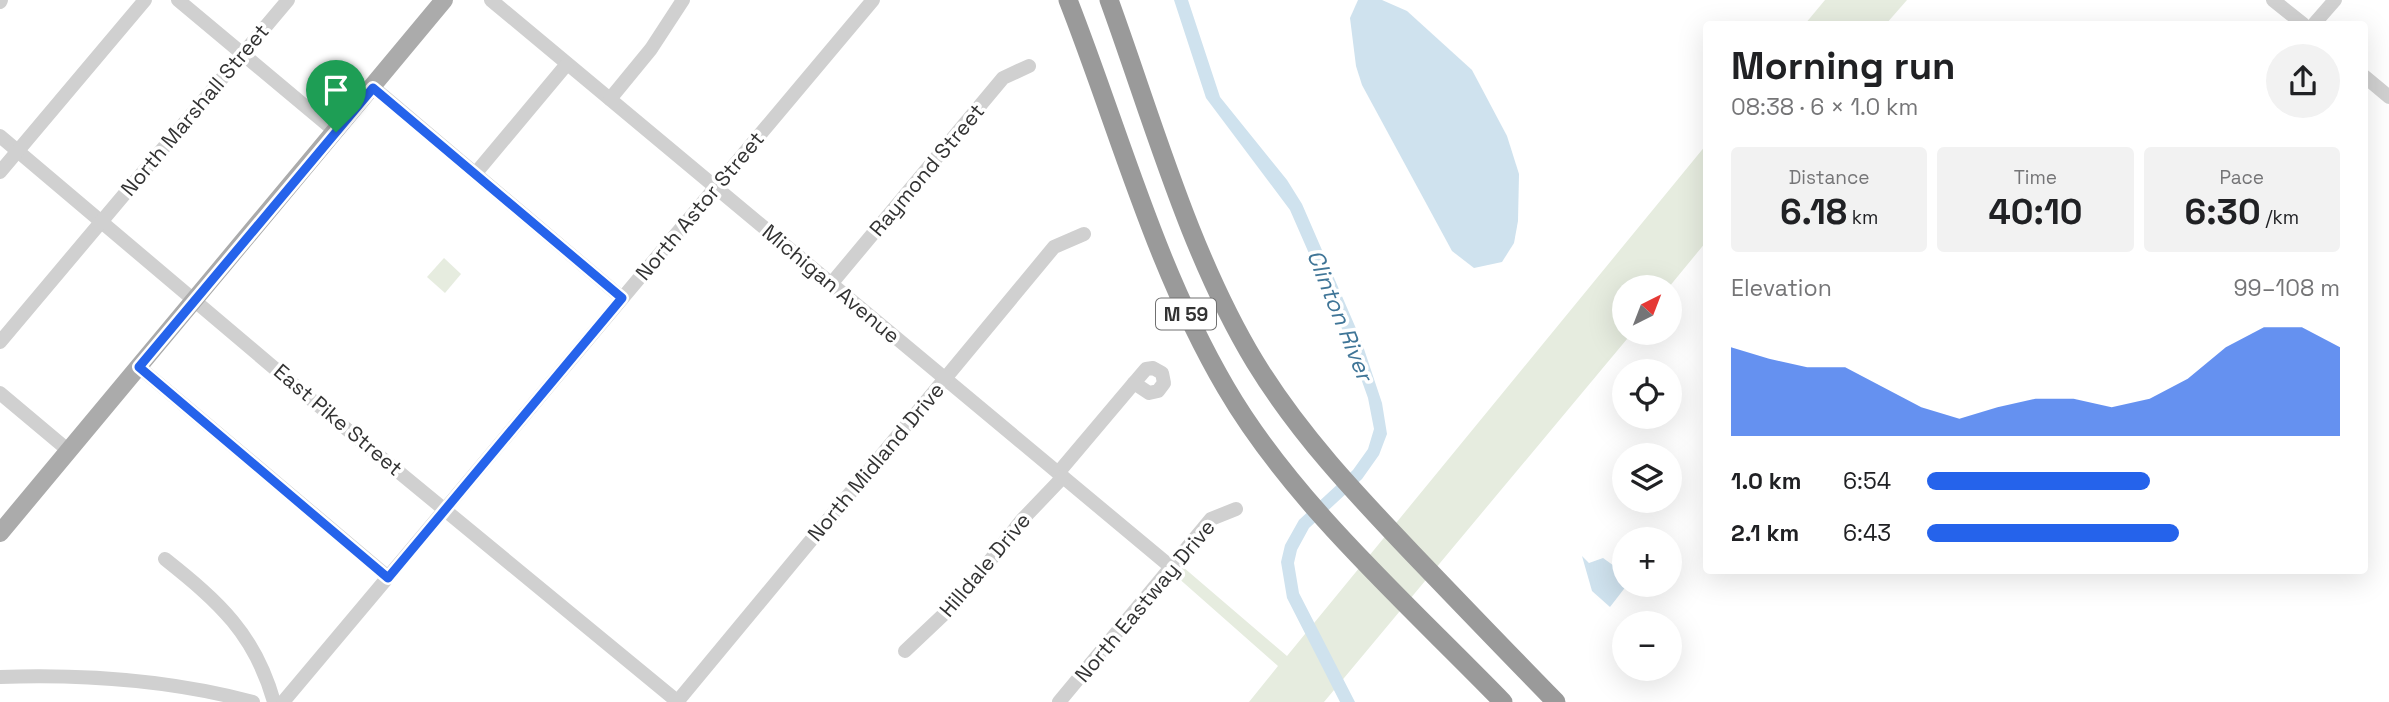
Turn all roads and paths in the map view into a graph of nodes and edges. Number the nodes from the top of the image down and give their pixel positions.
1 (145, 0) edge
2 (178, 0) edge
3 (288, 0) edge
4 (444, 0) edge
5 (491, 0) edge
6 (683, 0) edge
7 (873, 0) edge
8 (1068, 0) edge
9 (1109, 0) edge
10 (2273, 0) edge
11 (2334, 0) edge
12 (2299, 21) edge
13 (2316, 21) edge
14 (242, 54) junction
15 (567, 64) junction
16 (1029, 66) dead end
17 (2368, 79) edge
18 (373, 88) junction
19 (2389, 97) edge
20 (610, 99) junction
21 (336, 132) junction
22 (0, 135) edge
23 (18, 151) junction
24 (0, 172) edge
25 (475, 174) junction
26 (715, 187) junction
27 (102, 221) junction
28 (1084, 234) dead end
29 (831, 284) junction
30 (622, 298) junction
31 (195, 300) junction
32 (0, 342) edge
33 (139, 367) junction
34 (945, 379) junction
35 (1133, 383) dead end
36 (0, 393) edge
37 (69, 451) junction
38 (1061, 475) junction
39 (446, 509) junction
40 (1236, 509) dead end
41 (0, 533) edge
42 (165, 559) dead end
43 (1171, 568) junction
44 (388, 578) junction
45 (905, 651) dead end
46 (0, 677) edge
47 (253, 702) edge
48 (274, 702) edge
49 (283, 702) edge
50 (677, 702) edge
51 (1059, 702) edge
52 (1503, 702) edge
53 (1556, 702) edge

1 - 23 street
2 - 14 street
3 - 14 street, North Marshall Street
4 - 18 main road
5 - 15 street, Michigan Avenue
6 - 20 street
7 - 26 street, North Astor Street
8 - 52 highway, M 59
9 - 53 highway, M 59
10 - 12 street
11 - 13 street
14 - 21 street
14 - 27 street, North Marshall Street
15 - 20 street, Michigan Avenue
15 - 25 street
16 - 29 street, Raymond Street
17 - 19 street
18 - 21 main road
18 - 25 street
20 - 26 street, Michigan Avenue
21 - 31 main road
22 - 23 street, East Pike Street
23 - 24 street
23 - 27 street, East Pike Street
25 - 30 street
26 - 29 street, Michigan Avenue
26 - 30 street, North Astor Street
27 - 31 street, East Pike Street
27 - 32 street, North Marshall Street
28 - 34 street, North Midland Drive
29 - 34 street, Michigan Avenue
30 - 39 street, North Astor Street
31 - 33 main road
31 - 39 street, East Pike Street
33 - 37 main road
33 - 44 street
34 - 38 street, Michigan Avenue
34 - 50 street, North Midland Drive
35 - 38 street, Hilldale Drive
36 - 37 street
37 - 41 main road
38 - 43 street, Michigan Avenue
38 - 45 street, Hilldale Drive
39 - 44 street, North Astor Street
39 - 50 street, East Pike Street
40 - 43 street, North Eastway Drive
42 - 48 street
43 - 51 street, North Eastway Drive
44 - 49 street, North Astor Street
46 - 47 street

